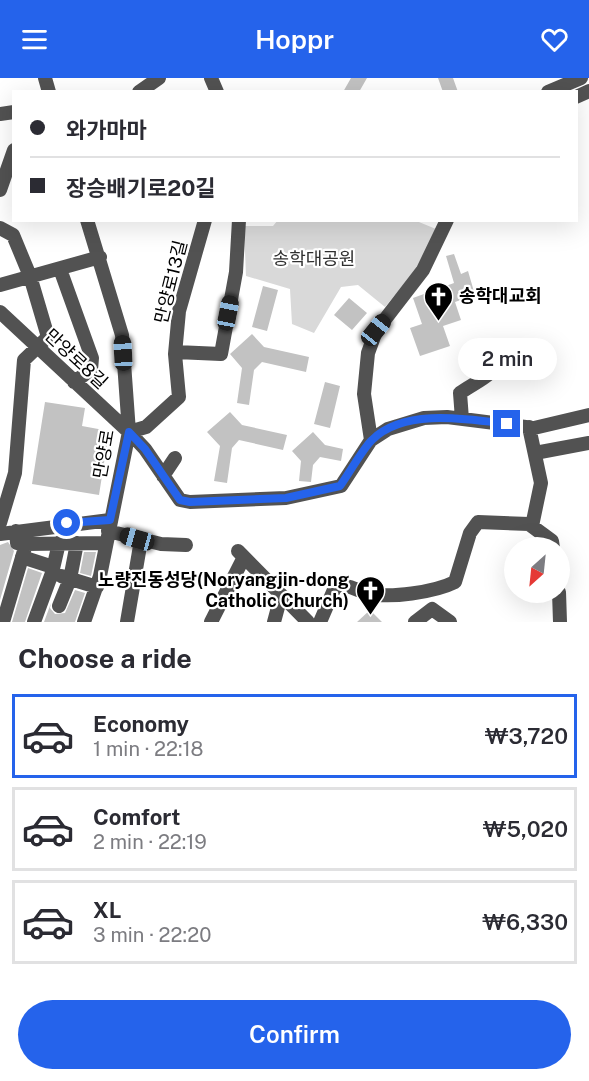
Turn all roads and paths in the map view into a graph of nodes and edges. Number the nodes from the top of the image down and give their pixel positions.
1 (159, 78) edge
2 (581, 78) edge
3 (142, 90) edge
4 (553, 90) edge
5 (12, 156) edge
6 (0, 190) edge
7 (88, 222) edge
8 (204, 222) edge
9 (239, 222) edge
10 (446, 222) edge
11 (0, 228) edge
12 (100, 257) junction
13 (60, 268) junction
14 (30, 276) junction
15 (0, 285) edge
16 (0, 312) edge
17 (6, 328) edge
18 (36, 348) junction
19 (176, 352) junction
20 (501, 356) dead end
21 (74, 382) junction
22 (589, 415) edge
23 (462, 419) junction
24 (529, 427) junction
25 (129, 432) junction
26 (371, 440) junction
27 (589, 443) edge
28 (535, 453) junction
29 (175, 458) dead end
30 (163, 476) junction
31 (0, 522) edge
32 (532, 526) junction
33 (16, 531) junction
34 (108, 531) junction
35 (0, 534) edge
36 (547, 537) edge
37 (141, 540) junction
38 (59, 543) junction
39 (77, 543) junction
40 (186, 545) dead end
41 (24, 550) junction
42 (52, 570) junction
43 (70, 579) junction
44 (96, 587) junction
45 (281, 596) junction
46 (559, 603) edge
47 (59, 606) dead end
48 (3, 622) edge
49 (34, 622) edge
50 (84, 622) edge
51 (127, 622) edge
52 (211, 622) edge
53 (274, 622) edge
54 (308, 622) edge
55 (320, 622) edge
56 (415, 622) edge
57 (450, 622) edge
58 (560, 622) edge

1 - 3 street
2 - 4 street
5 - 6 street
7 - 12 street, 만양로
8 - 19 street, 만양로13길
9 - 19 street
10 - 26 street
11 - 14 street
12 - 13 street
12 - 25 street, 만양로
13 - 14 street
13 - 21 street
14 - 15 street
14 - 18 street
16 - 17 street, 만양로8길
17 - 18 street, 만양로8길
18 - 21 street, 만양로8길
18 - 31 street
19 - 25 street, 만양로13길
20 - 23 street
21 - 25 street, 만양로8길
22 - 24 street
23 - 24 street
23 - 26 street
24 - 28 street
25 - 30 street, 만양로8길
25 - 34 street, 만양로
26 - 30 street, 만양로8길
27 - 28 street
28 - 32 street
29 - 30 street
32 - 36 street
32 - 55 street
33 - 34 street
33 - 35 street
33 - 41 street
34 - 37 street
34 - 39 street
34 - 44 street, 만양로
37 - 40 street
37 - 51 street
38 - 39 street
38 - 41 street
38 - 42 street
39 - 43 street
41 - 42 street
41 - 48 street
42 - 43 street
42 - 49 street
43 - 44 street
43 - 47 street
44 - 50 street, 만양로
45 - 52 street
45 - 53 street
45 - 54 street
46 - 58 street
56 - 57 street

